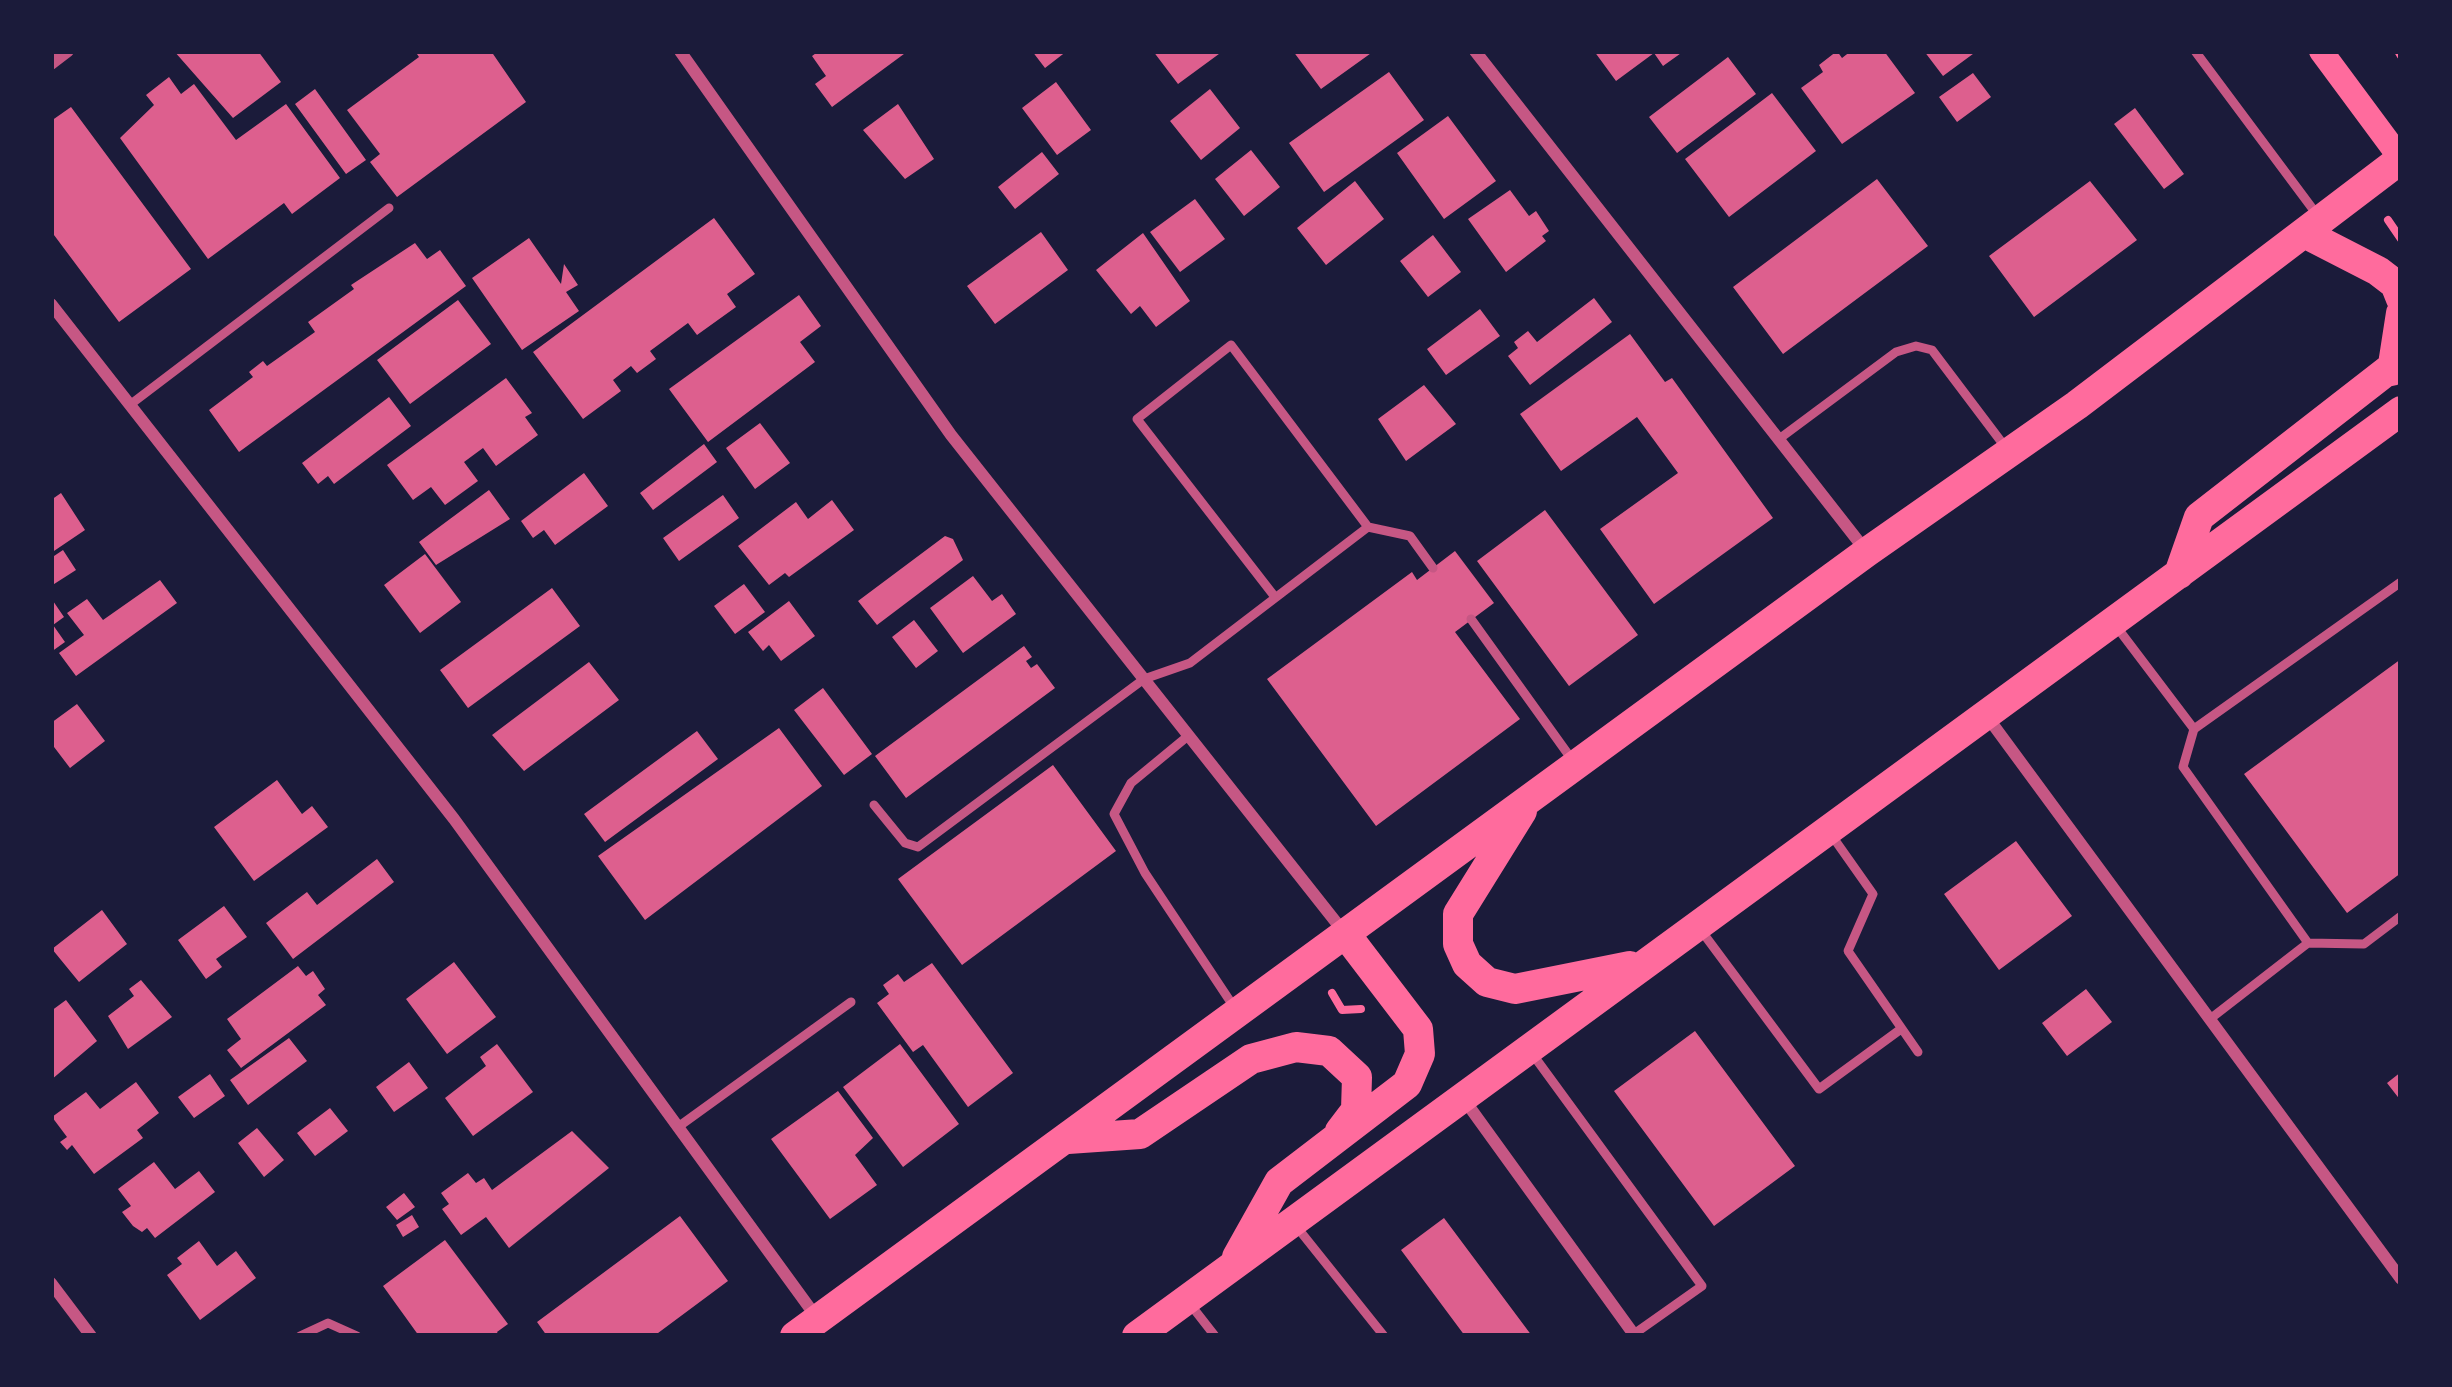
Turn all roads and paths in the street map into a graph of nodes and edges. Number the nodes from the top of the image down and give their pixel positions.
1 (68, 51) edge
2 (680, 51) edge
3 (1475, 51) edge
4 (2195, 51) edge
5 (2321, 51) edge
6 (51, 64) edge
7 (2401, 159) edge
8 (389, 208) dead end
9 (2388, 220) dead end
10 (2313, 227) junction
11 (2401, 239) edge
12 (2401, 299) edge
13 (51, 304) edge
14 (2401, 313) edge
15 (2396, 366) edge
16 (131, 404) junction
17 (2401, 411) edge
18 (1779, 439) junction
19 (2009, 453) junction
20 (1368, 527) junction
21 (1867, 552) junction
22 (1433, 568) dead end
23 (2179, 574) junction
24 (2401, 582) edge
25 (1275, 597) junction
26 (1471, 620) dead end
27 (2113, 622) junction
28 (1144, 679) junction
29 (1985, 714) junction
30 (2194, 728) junction
31 (1188, 736) junction
32 (1576, 766) junction
33 (1528, 800) junction
34 (874, 805) dead end
35 (1827, 829) junction
36 (2401, 916) edge
37 (1697, 925) junction
38 (1347, 936) junction
39 (2308, 943) junction
40 (1642, 964) junction
41 (851, 1002) dead end
42 (1238, 1013) junction
43 (2210, 1019) junction
44 (1901, 1029) junction
45 (1528, 1048) junction
46 (1918, 1052) dead end
47 (1462, 1096) junction
48 (678, 1127) junction
49 (1067, 1139) junction
50 (1325, 1150) junction
51 (1292, 1222) junction
52 (1231, 1267) junction
53 (2401, 1279) edge
54 (51, 1283) edge
55 (1187, 1299) junction
56 (806, 1328) edge
57 (1634, 1335) edge
58 (91, 1336) edge
59 (300, 1336) edge
60 (357, 1336) edge
61 (1137, 1336) edge
62 (1215, 1336) edge
63 (1384, 1336) edge

1 - 6 street
2 - 28 street
3 - 18 street
4 - 10 lane
5 - 7 main road
7 - 10 main road
8 - 16 lane
9 - 11 path
10 - 12 main road
10 - 19 main road
13 - 16 street
14 - 15 main road
15 - 23 main road
16 - 48 street
17 - 23 main road
18 - 19 lane
18 - 21 street
19 - 21 main road
20 - 22 lane
20 - 25 lane
20 - 25 lane
21 - 32 main road
23 - 27 main road
24 - 30 lane
25 - 28 lane
26 - 32 lane
27 - 29 main road
27 - 30 lane
28 - 31 street
28 - 34 lane
29 - 35 main road
29 - 43 street
30 - 39 lane
31 - 38 street
31 - 42 lane
32 - 33 main road
33 - 38 main road
33 - 40 main road
35 - 37 main road
35 - 44 lane
36 - 39 lane
37 - 40 main road
37 - 44 lane
38 - 42 main road
38 - 50 main road
39 - 43 lane
40 - 45 main road
41 - 48 lane
42 - 49 main road
43 - 53 street
44 - 46 lane
45 - 47 main road
45 - 57 lane
47 - 51 main road
47 - 57 street
48 - 56 street
49 - 50 main road
49 - 56 main road
50 - 52 main road
51 - 52 main road
51 - 63 lane
52 - 55 main road
54 - 58 street
55 - 61 main road
55 - 62 lane
59 - 60 lane

